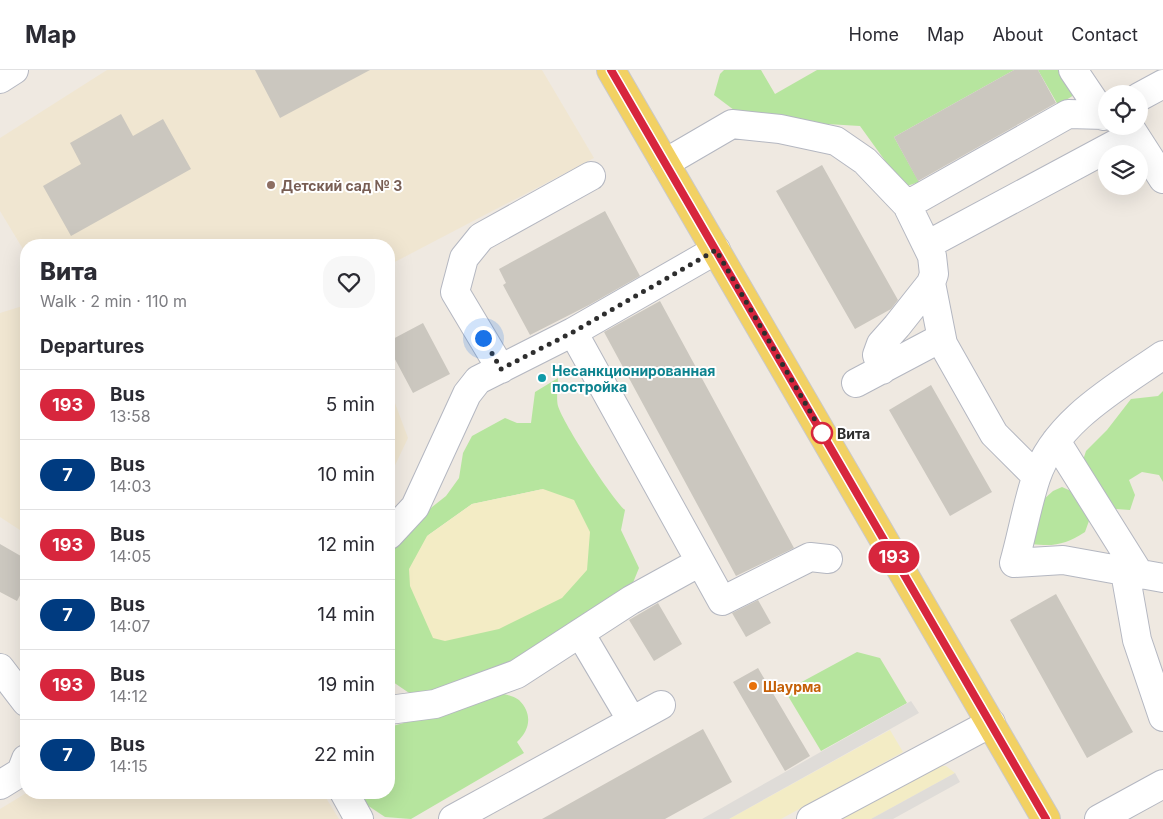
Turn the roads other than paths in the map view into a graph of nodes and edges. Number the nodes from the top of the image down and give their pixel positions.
1 (14, 70) edge
2 (611, 70) edge
3 (1073, 70) edge
4 (0, 79) edge
5 (1163, 84) edge
6 (1148, 92) edge
7 (1098, 105) edge
8 (1098, 115) edge
9 (1123, 135) edge
10 (1135, 135) edge
11 (665, 163) junction
12 (591, 176) dead end
13 (1163, 179) edge
14 (907, 205) junction
15 (927, 245) junction
16 (716, 250) junction
17 (930, 283) junction
18 (573, 332) junction
19 (941, 338) junction
20 (1163, 355) edge
21 (501, 369) junction
22 (882, 370) junction
23 (856, 383) dead end
24 (1056, 441) junction
25 (1036, 476) junction
26 (395, 529) edge
27 (828, 559) dead end
28 (700, 562) junction
29 (1143, 575) edge
30 (580, 633) junction
31 (0, 668) edge
32 (20, 694) edge
33 (660, 705) dead end
34 (395, 708) edge
35 (1163, 718) edge
36 (632, 721) junction
37 (991, 723) junction
38 (20, 773) edge
39 (1163, 784) edge
40 (0, 785) edge
41 (348, 799) edge
42 (359, 819) edge
43 (453, 819) edge
44 (811, 819) edge
45 (1046, 819) edge
46 (1100, 819) edge

1 - 4 street
2 - 11 main road
3 - 7 street
5 - 6 street
8 - 14 street
9 - 15 street
10 - 13 street
11 - 14 street
11 - 16 main road
12 - 21 street
14 - 15 street
15 - 17 street
16 - 18 street
16 - 37 main road
17 - 19 street
17 - 22 street
18 - 21 street
18 - 28 street
19 - 22 street
19 - 25 street
20 - 24 street
21 - 26 street
22 - 23 street
24 - 25 street
24 - 29 street
25 - 29 street
27 - 28 street
28 - 30 street
29 - 35 street
30 - 34 street
30 - 36 street
31 - 32 street
33 - 36 street
36 - 43 street
37 - 44 street
37 - 45 main road
38 - 40 street
39 - 46 street
41 - 42 street

